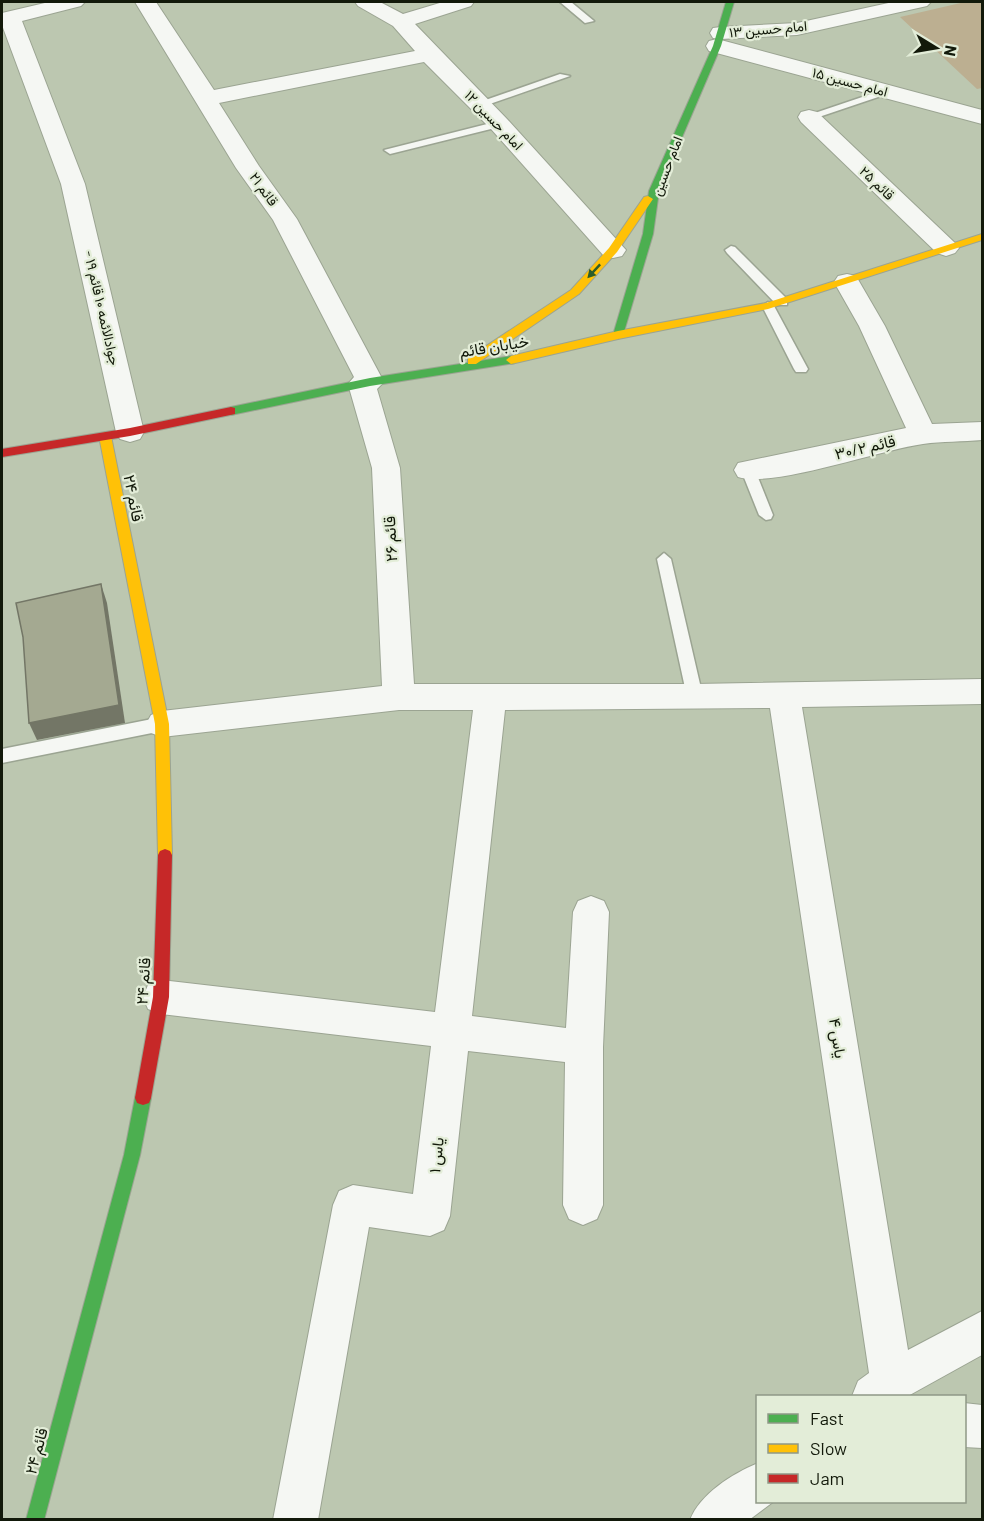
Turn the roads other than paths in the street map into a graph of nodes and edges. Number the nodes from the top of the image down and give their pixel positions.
1 (74, 2) edge
2 (146, 2) edge
3 (365, 2) edge
4 (464, 2) edge
5 (565, 2) edge
6 (730, 2) edge
7 (920, 2) edge
8 (6, 18) edge
9 (401, 21) junction
10 (589, 21) dead end
11 (719, 40) junction
12 (429, 54) junction
13 (564, 76) dead end
14 (887, 92) junction
15 (208, 98) junction
16 (480, 104) junction
17 (809, 117) joint
18 (982, 117) edge
19 (499, 124) junction
20 (390, 150) dead end
21 (654, 191) junction
22 (982, 237) edge
23 (946, 248) junction
24 (613, 250) junction
25 (731, 250) dead end
26 (847, 282) junction
27 (782, 302) junction
28 (768, 306) junction
29 (618, 335) junction
30 (463, 367) junction
31 (801, 369) dead end
32 (366, 383) junction
33 (982, 431) edge
34 (130, 432) junction
35 (923, 434) junction
36 (105, 436) junction
37 (2, 453) edge
38 (748, 470) joint
39 (766, 514) dead end
40 (664, 558) dead end
41 (982, 691) edge
42 (784, 694) junction
43 (399, 697) junction
44 (695, 697) junction
45 (490, 699) junction
46 (162, 724) junction
47 (2, 756) edge
48 (591, 912) dead end
49 (161, 997) junction
50 (450, 1030) junction
51 (585, 1047) junction
52 (583, 1205) dead end
53 (982, 1332) edge
54 (883, 1389) edge
55 (966, 1425) edge
56 (982, 1426) edge
57 (756, 1487) edge
58 (35, 1520) edge
59 (295, 1520) edge
60 (712, 1520) edge

1 - 8 street
2 - 15 street, قائم ۲۱
3 - 9 street, امام حسین ۱۲
4 - 9 street
5 - 10 lane
6 - 11 street, امام حسین
7 - 11 street, امام حسین ۱۳
8 - 34 street, - جوادالائمه ۱۰ قائم ۱۹
9 - 12 street, امام حسین ۱۲
11 - 14 street, امام حسین ۱۵
11 - 21 street, امام حسین
12 - 15 street
12 - 16 street, امام حسین ۱۲
13 - 16 lane
14 - 17 lane
14 - 18 street, امام حسین ۱۵
15 - 32 street, قائم ۲۱
16 - 19 street, امام حسین ۱۲
17 - 23 street, قائم ۲۵
19 - 20 lane
19 - 24 street, امام حسین ۱۲
21 - 24 street
21 - 29 street, امام حسین
22 - 23 street, خیابان قائم
23 - 26 street, خیابان قائم
24 -> 30 street
25 - 27 lane
26 - 27 street, خیابان قائم
26 - 35 street
27 - 28 street, خیابان قائم
28 - 29 street, خیابان قائم
28 - 31 lane
29 - 30 street, خیابان قائم
30 - 32 street, خیابان قائم
32 - 34 street, خیابان قائم
32 - 43 street, قائم ۲۶
33 - 35 street, قاِئم ۳۰/۲
34 - 36 street, خیابان قائم
35 - 38 street, قاِئم ۳۰/۲
36 - 37 street, خیابان قائم
36 - 46 street, قائم ۲۴
38 - 39 lane
40 - 44 lane
41 - 42 street
42 - 44 street
42 - 54 street, یاس ۴
43 - 45 street
43 - 46 street
44 - 45 street
45 - 50 street, یاس ۱
46 - 47 lane
46 - 49 street, قائم ۲۴
48 - 51 street
49 - 50 street
49 - 58 street, قائم ۲۴
50 - 51 street
50 - 59 street, یاس ۱
51 - 52 street
53 - 54 street
55 - 56 street
57 - 60 street

